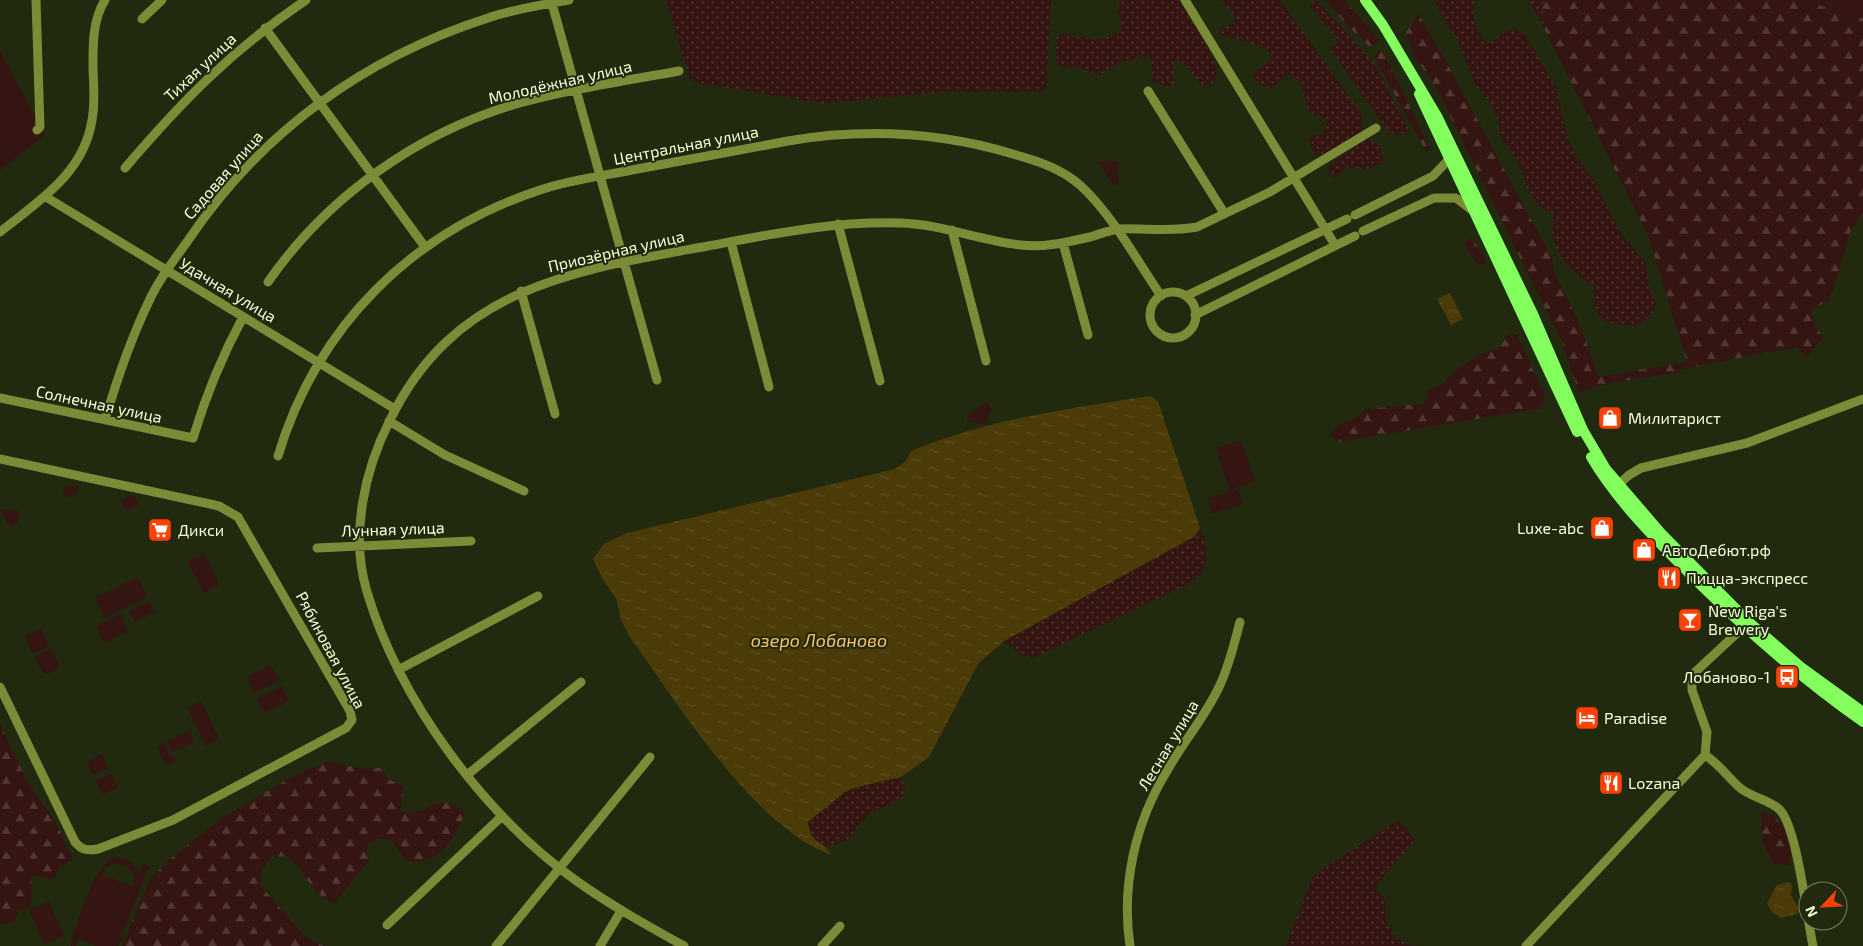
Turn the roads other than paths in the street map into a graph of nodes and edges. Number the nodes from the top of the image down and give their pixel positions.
1 (36, 0) edge
2 (105, 0) edge
3 (162, 0) edge
4 (306, 0) edge
5 (569, 0) edge
6 (1185, 0) edge
7 (1364, 0) edge
8 (551, 2) edge
9 (142, 19) dead end
10 (265, 28) junction
11 (679, 71) dead end
12 (576, 90) junction
13 (1148, 91) dead end
14 (319, 102) junction
15 (1376, 128) dead end
16 (37, 130) dead end
17 (1452, 156) junction
18 (125, 168) dead end
19 (372, 175) junction
20 (601, 176) junction
21 (1295, 177) junction
22 (46, 196) junction
23 (1224, 213) junction
24 (1476, 214) junction
25 (838, 224) junction
26 (1116, 229) junction
27 (1327, 229) junction
28 (952, 230) junction
29 (0, 232) edge
30 (731, 242) junction
31 (1063, 243) junction
32 (1335, 246) junction
33 (426, 247) junction
34 (625, 261) junction
35 (167, 271) junction
36 (268, 282) dead end
37 (521, 291) junction
38 (1160, 296) junction
39 (1186, 296) junction
40 (1196, 315) junction
41 (243, 317) junction
42 (1088, 335) dead end
43 (986, 361) dead end
44 (318, 362) junction
45 (657, 380) dead end
46 (880, 381) dead end
47 (769, 387) dead end
48 (0, 398) edge
49 (1863, 399) edge
50 (395, 409) junction
51 (555, 414) dead end
52 (105, 420) junction
53 (389, 421) junction
54 (278, 456) dead end
55 (0, 459) edge
56 (1616, 488) junction
57 (524, 491) dead end
58 (471, 541) dead end
59 (360, 545) junction
60 (317, 548) dead end
61 (538, 596) dead end
62 (1240, 622) dead end
63 (1747, 625) junction
64 (398, 670) junction
65 (581, 682) dead end
66 (0, 687) edge
67 (1863, 712) edge
68 (1863, 722) edge
69 (1705, 755) junction
70 (650, 757) dead end
71 (467, 775) junction
72 (502, 816) junction
73 (560, 867) junction
74 (621, 911) junction
75 (387, 924) dead end
76 (840, 926) dead end
77 (496, 946) edge
78 (600, 946) edge
79 (684, 946) edge
80 (822, 946) edge
81 (1130, 946) edge
82 (1526, 946) edge
83 (1813, 946) edge

1 - 16 street
2 - 22 street
3 - 9 street
4 - 10 street, Тихая улица
5 - 8 street, Садовая улица
6 - 21 street
7 - 17 main road
8 - 12 street
8 - 14 street, Садовая улица
10 - 14 street
10 - 18 street, Тихая улица
11 - 12 street, Молодёжная улица
12 - 19 street, Молодёжная улица
12 - 20 street
13 - 23 street
14 - 19 street
14 - 35 street, Садовая улица
15 - 21 street, Приозёрная улица
17 - 24 main road
17 - 27 street
17 - 56 main road
19 - 33 street
19 - 36 street, Молодёжная улица
20 - 26 street, Центральная улица
20 - 33 street, Центральная улица
20 - 34 street
21 - 23 street, Приозёрная улица
21 - 27 street
22 - 29 street
22 - 35 street, Удачная улица
23 - 26 street, Приозёрная улица
24 - 32 street
24 - 56 main road
25 - 28 street, Приозёрная улица
25 - 30 street, Приозёрная улица
25 - 46 street
26 - 31 street, Приозёрная улица
26 - 38 street, Центральная улица
27 - 32 street
27 - 39 street
28 - 31 street, Приозёрная улица
28 - 43 street
30 - 34 street, Приозёрная улица
30 - 47 street
31 - 42 street
32 - 40 street
33 - 44 street, Центральная улица
34 - 37 street, Приозёрная улица
34 - 45 street
35 - 41 street, Удачная улица
35 - 52 street, Садовая улица
37 - 50 street, Приозёрная улица
37 - 51 street
38 - 39 street
38 - 40 street
39 - 40 street
41 - 44 street, Удачная улица
41 - 52 street, Солнечная улица
44 - 50 street, Удачная улица
44 - 54 street, Центральная улица
48 - 52 street, Солнечная улица
49 - 56 street
50 - 53 street, Приозёрная улица
53 - 57 street
53 - 59 street, Приозёрная улица
55 - 66 street, Рябиновая улица
56 - 63 main road
58 - 59 street, Лунная улица
59 - 60 street, Лунная улица
59 - 64 street, Приозёрная улица
61 - 64 street
62 - 81 street, Лесная улица
63 - 67 main road
63 - 68 main road
63 - 69 street
64 - 71 street, Приозёрная улица
65 - 71 street
69 - 82 street
69 - 83 street
70 - 73 street
71 - 72 street, Приозёрная улица
72 - 73 street, Приозёрная улица
72 - 75 street
73 - 74 street, Приозёрная улица
73 - 77 street
74 - 78 street
74 - 79 street, Приозёрная улица
76 - 80 street

